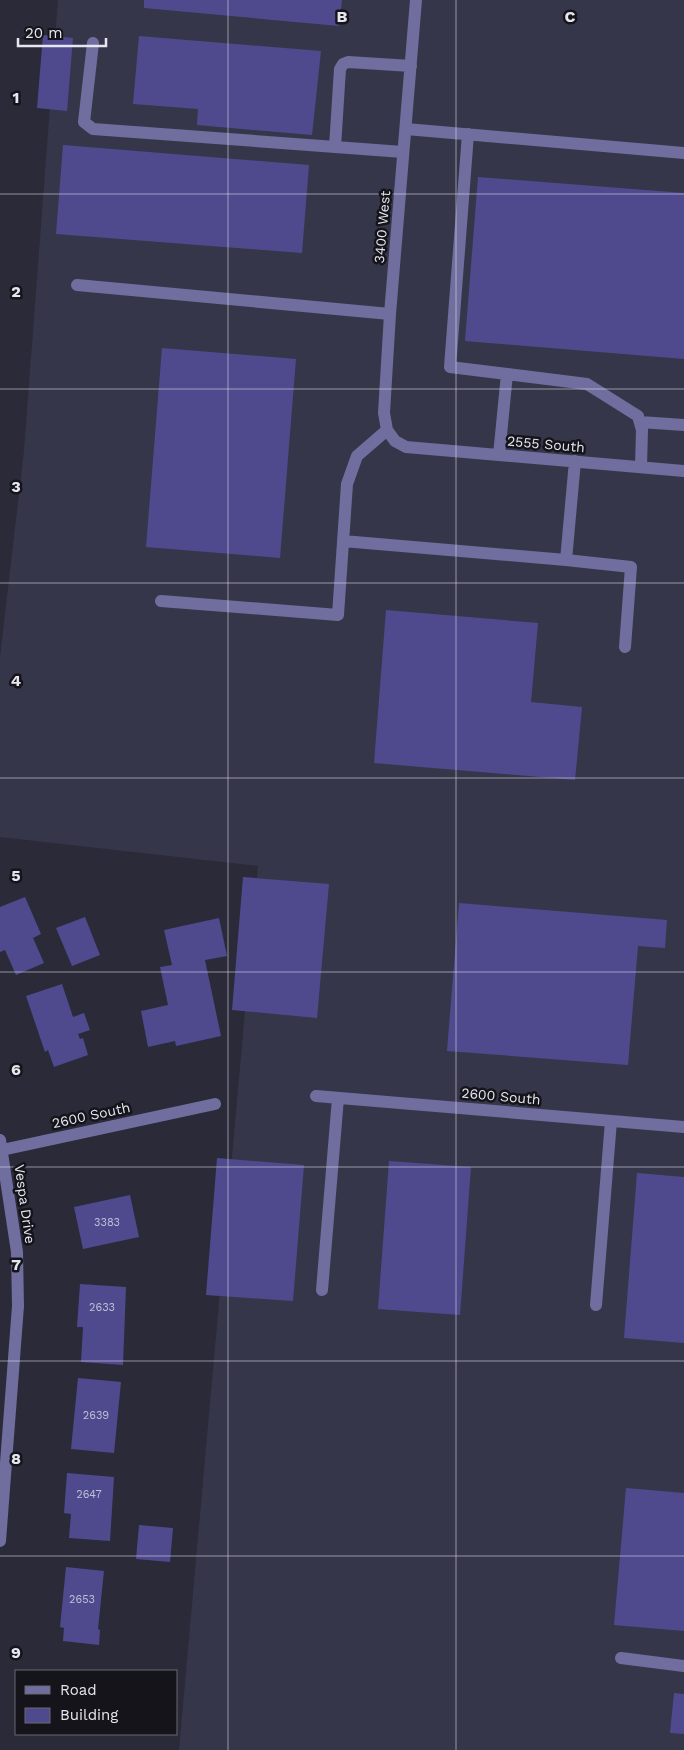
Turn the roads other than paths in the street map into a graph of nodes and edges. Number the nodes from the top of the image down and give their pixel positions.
1 (416, 0) edge
2 (93, 43) dead end
3 (411, 66) junction
4 (406, 128) junction
5 (468, 134) junction
6 (335, 147) junction
7 (404, 152) junction
8 (684, 153) edge
9 (77, 285) dead end
10 (390, 314) junction
11 (507, 374) junction
12 (640, 422) junction
13 (684, 425) edge
14 (387, 430) junction
15 (499, 455) junction
16 (575, 461) junction
17 (641, 467) junction
18 (684, 470) edge
19 (343, 541) junction
20 (566, 560) junction
21 (161, 601) dead end
22 (625, 647) dead end
23 (316, 1096) dead end
24 (338, 1098) junction
25 (215, 1104) dead end
26 (611, 1121) junction
27 (684, 1127) edge
28 (1, 1145) edge
29 (322, 1290) dead end
30 (596, 1305) dead end
31 (4, 1464) edge
32 (0, 1541) edge
33 (621, 1658) dead end
34 (684, 1666) edge

1 - 3 street, 3400 West
2 - 6 street
3 - 4 street, 3400 West
3 - 6 street
4 - 5 street
4 - 7 street, 3400 West
5 - 8 street
5 - 11 street
6 - 7 street
7 - 10 street, 3400 West
9 - 10 street
10 - 14 street, 3400 West
11 - 12 street
11 - 15 street
12 - 13 street
12 - 17 street
14 - 15 street, 2555 South
14 - 19 street
15 - 16 street, 2555 South
16 - 17 street, 2555 South
16 - 20 street
17 - 18 street, 2555 South
19 - 20 street
19 - 21 street
20 - 22 street
23 - 24 street, 2600 South
24 - 26 street, 2600 South
24 - 29 street
25 - 28 street, 2600 South
26 - 27 street, 2600 South
26 - 30 street
28 - 31 street, Vespa Drive
31 - 32 street, Vespa Drive
33 - 34 street

